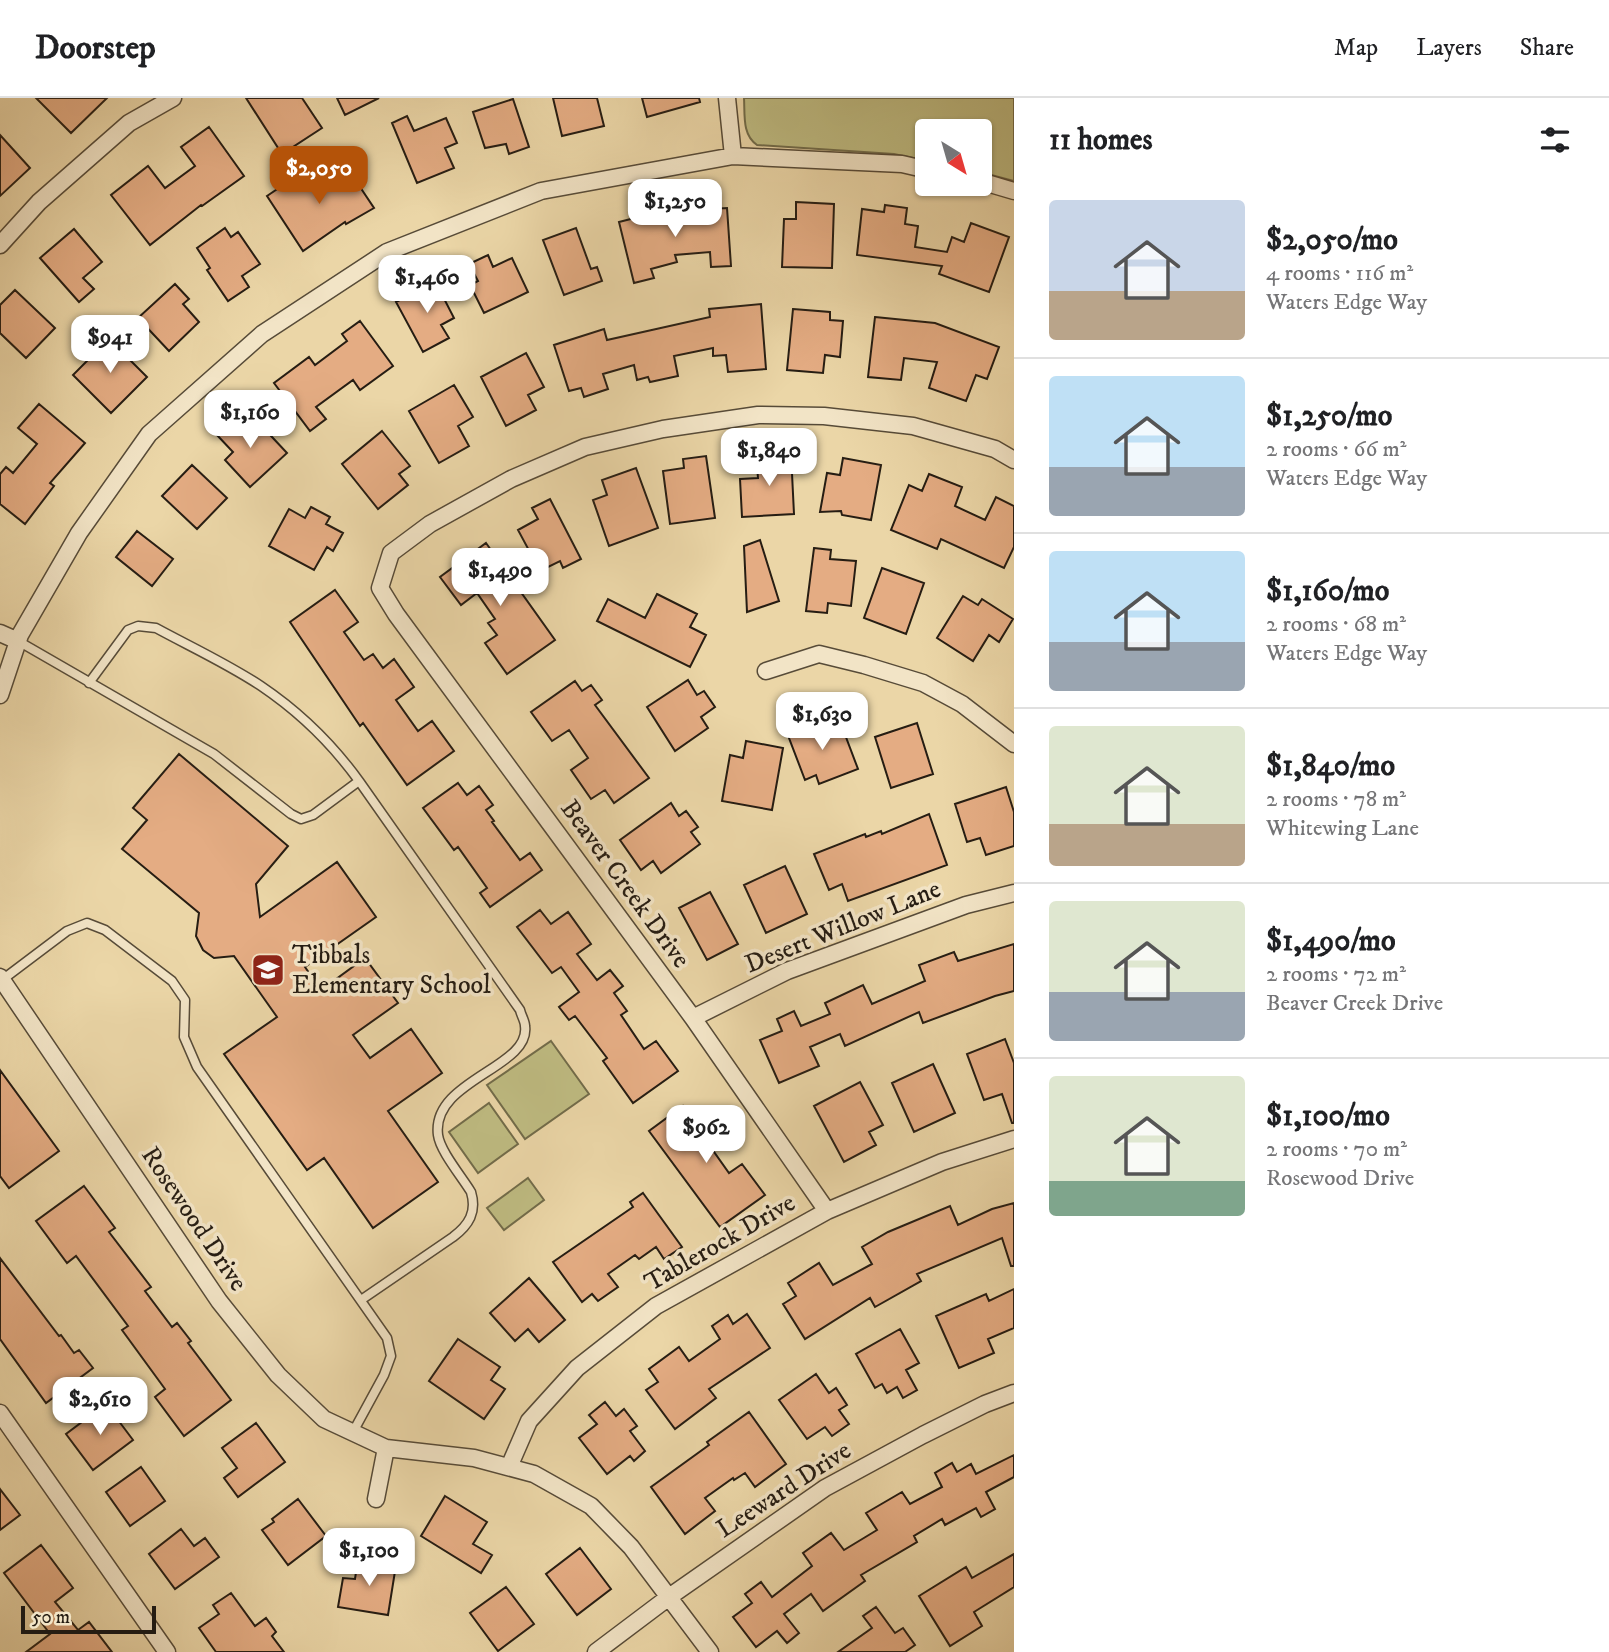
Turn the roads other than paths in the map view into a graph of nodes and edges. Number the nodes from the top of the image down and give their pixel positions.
1 (727, 98) edge
2 (169, 99) edge
3 (733, 156) junction
4 (915, 167) edge
5 (992, 185) edge
6 (1014, 191) edge
7 (0, 244) edge
8 (1014, 460) edge
9 (0, 633) edge
10 (18, 641) junction
11 (766, 671) dead end
12 (89, 683) junction
13 (0, 695) edge
14 (1014, 744) edge
15 (359, 780) junction
16 (1014, 892) edge
17 (1, 979) edge
18 (693, 1017) junction
19 (1014, 1139) edge
20 (827, 1211) junction
21 (361, 1300) junction
22 (1014, 1393) edge
23 (0, 1413) edge
24 (353, 1432) junction
25 (386, 1448) junction
26 (509, 1467) junction
27 (376, 1499) dead end
28 (669, 1597) junction
29 (167, 1652) edge
30 (596, 1652) edge
31 (710, 1652) edge

1 - 3 street
2 - 7 street
3 - 4 street
3 - 10 street
5 - 6 street
8 - 18 street, Beaver Creek Drive
9 - 10 street
10 - 12 lane
10 - 13 street
11 - 14 street
12 - 15 lane
12 - 15 lane
15 - 21 lane
16 - 18 street, Desert Willow Lane
17 - 21 lane
17 - 24 street, Rosewood Drive
18 - 20 street, Beaver Creek Drive
19 - 20 street, Tablerock Drive
20 - 26 street, Tablerock Drive
21 - 24 lane
22 - 28 street, Leeward Drive
23 - 29 street
24 - 25 street, Rosewood Drive
25 - 26 street, Rosewood Drive
25 - 27 street
26 - 28 street, Rosewood Drive
28 - 30 street, Leeward Drive
28 - 31 street, Rosewood Drive

